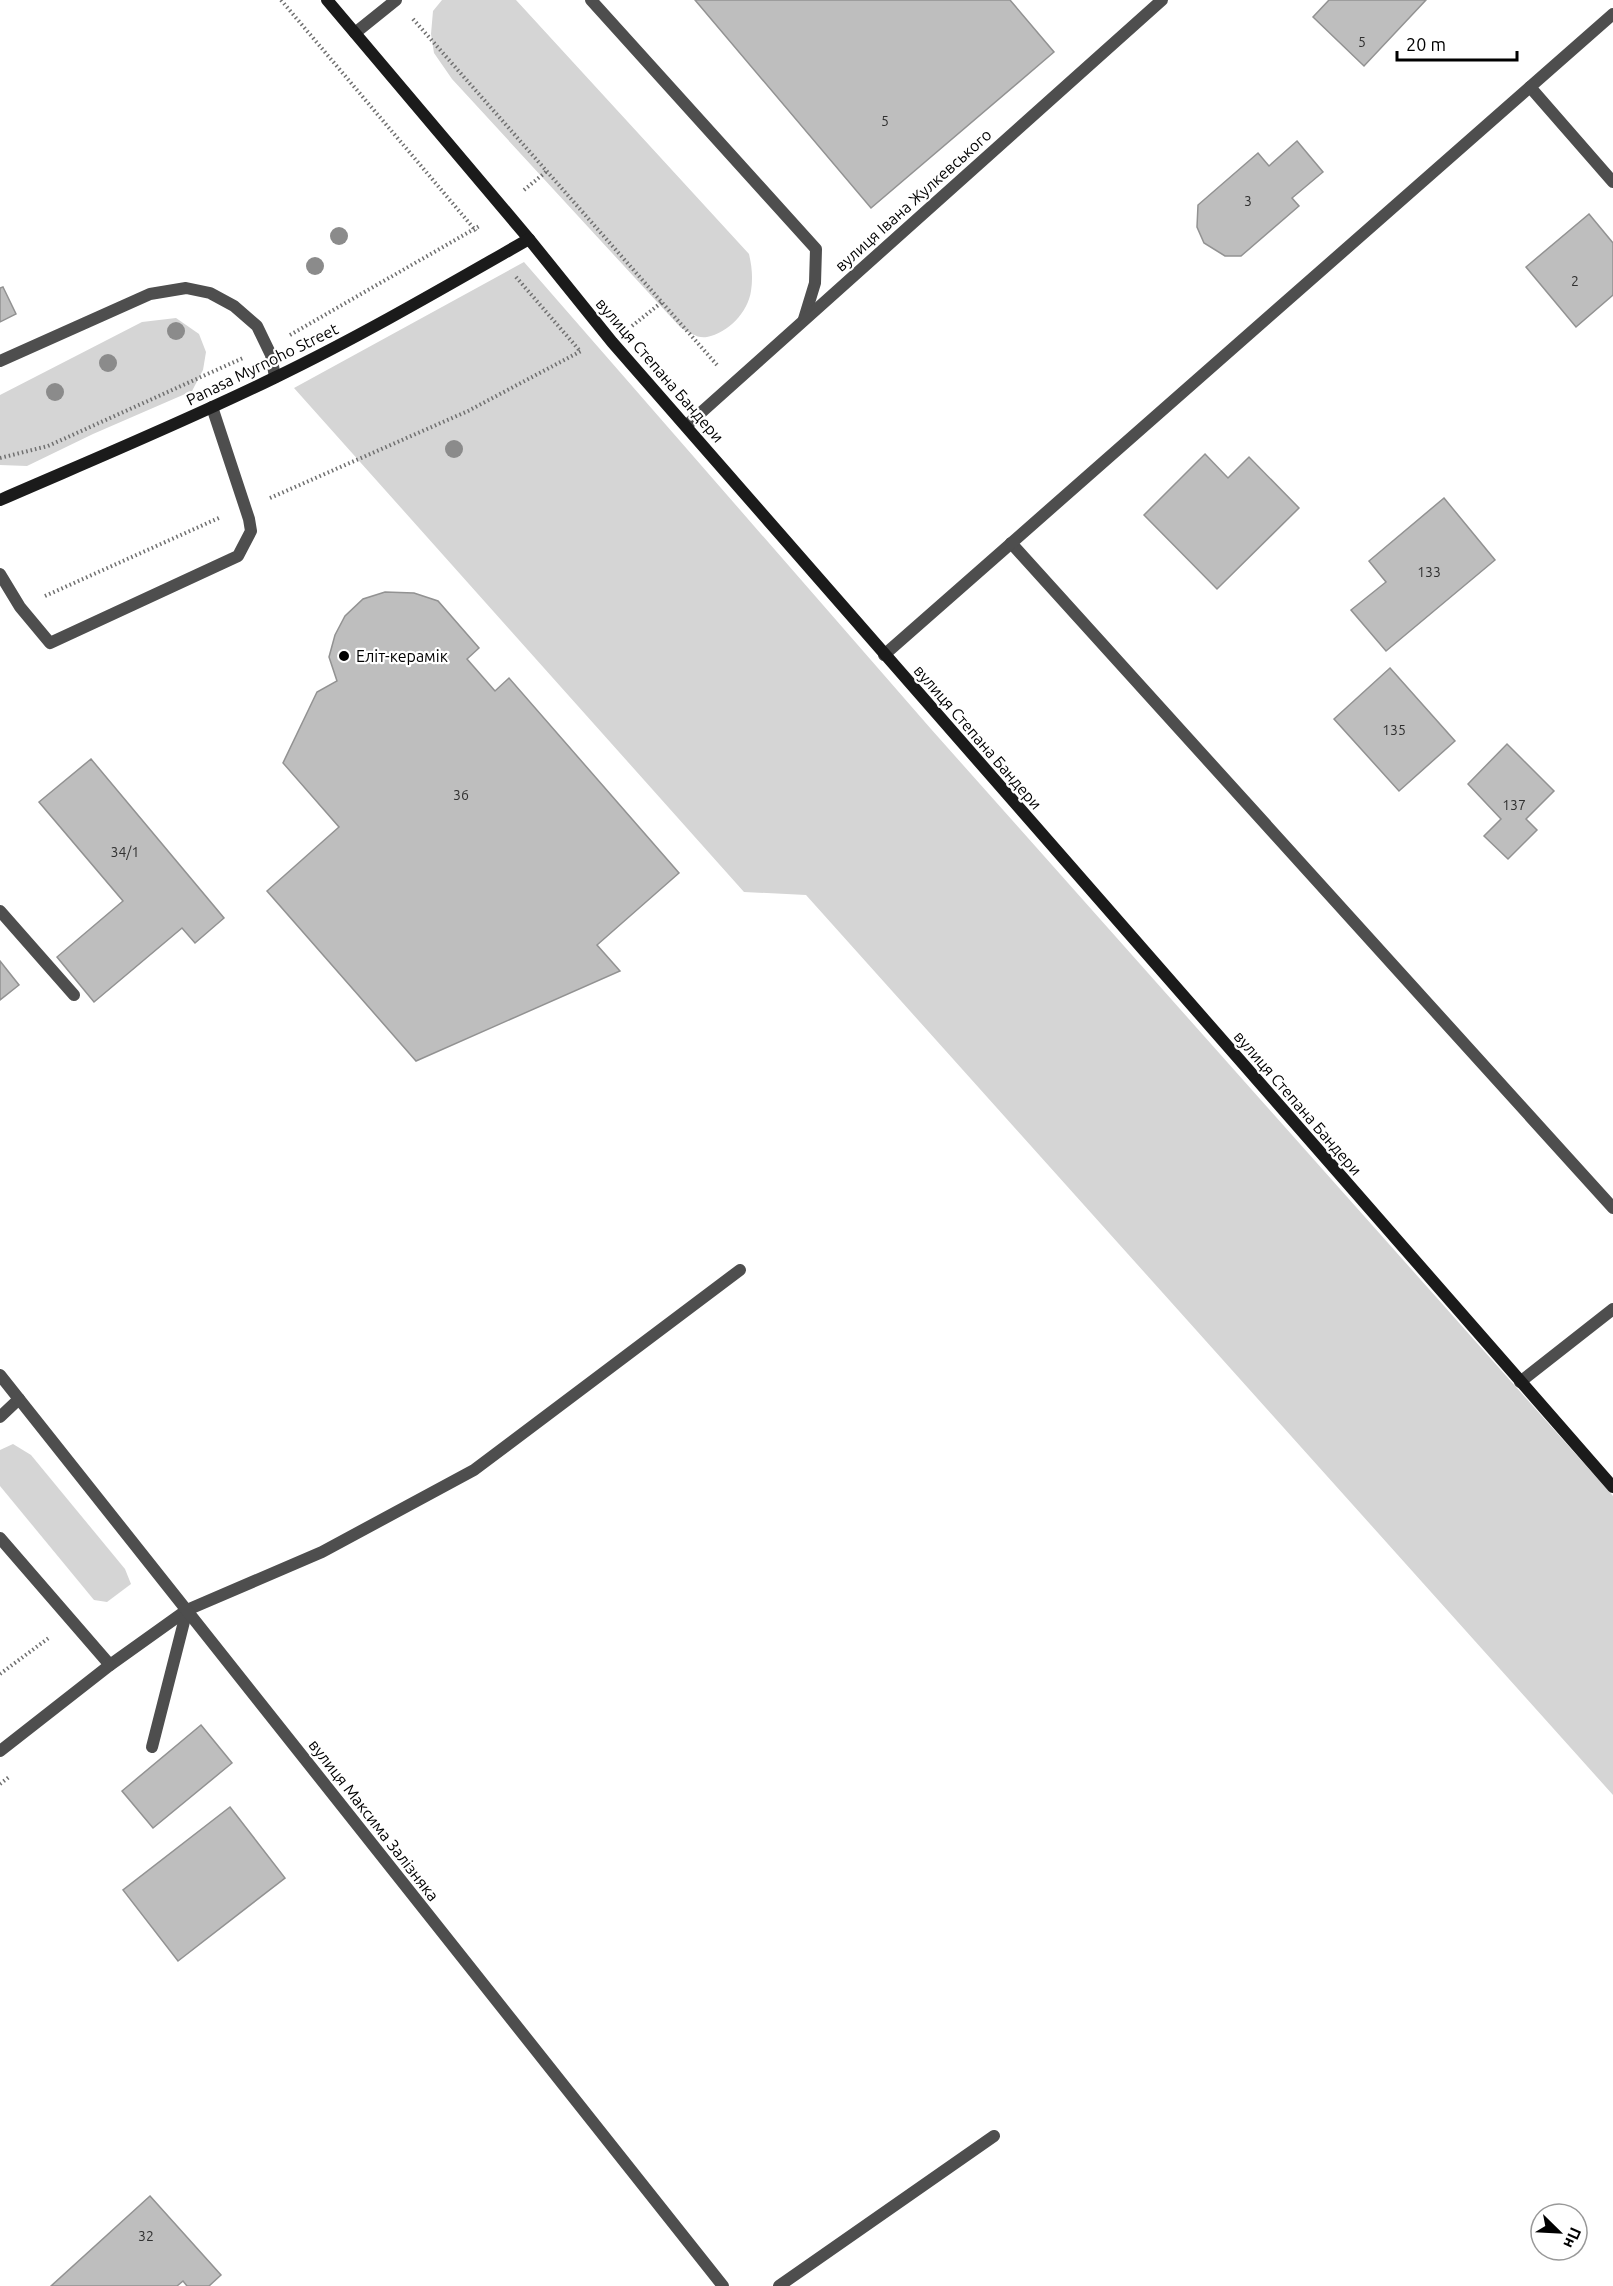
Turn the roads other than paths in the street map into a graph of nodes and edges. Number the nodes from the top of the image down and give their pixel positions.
1 (327, 0) edge
2 (396, 0) edge
3 (591, 0) edge
4 (1162, 0) edge
5 (1613, 14) edge
6 (355, 33) junction
7 (1530, 87) junction
8 (1613, 182) edge
9 (529, 239) junction
10 (804, 319) junction
11 (0, 361) edge
12 (275, 377) junction
13 (212, 408) junction
14 (686, 426) junction
15 (0, 500) edge
16 (1011, 543) junction
17 (0, 574) edge
18 (884, 655) junction
19 (0, 911) edge
20 (74, 995) dead end
21 (1613, 1208) edge
22 (740, 1270) dead end
23 (1613, 1309) edge
24 (0, 1375) edge
25 (1520, 1382) junction
26 (19, 1399) junction
27 (0, 1417) edge
28 (1613, 1487) edge
29 (0, 1538) edge
30 (187, 1610) junction
31 (110, 1665) junction
32 (152, 1747) dead end
33 (0, 1751) edge
34 (994, 2136) dead end
35 (723, 2286) edge
36 (779, 2286) edge

1 - 6 main road, вулиця Степана Бандери
2 - 6 street
3 - 10 street
4 - 10 street, вулиця Івана Жулкевського
5 - 7 street
6 - 9 main road, вулиця Степана Бандери
7 - 8 street
7 - 16 street
9 - 12 main road, Panasa Myrnoho Street
9 - 14 main road, вулиця Степана Бандери
10 - 14 street, вулиця Івана Жулкевського
11 - 12 street
12 - 13 main road, Panasa Myrnoho Street
13 - 15 main road, Panasa Myrnoho Street
13 - 17 street
14 - 18 main road, вулиця Степана Бандери
16 - 18 street
16 - 21 street
18 - 25 main road, вулиця Степана Бандери
19 - 20 street
22 - 30 street
23 - 25 street
24 - 26 street, вулиця Максима Залізняка
25 - 28 main road, вулиця Степана Бандери
26 - 27 street
26 - 30 street, вулиця Максима Залізняка
29 - 31 street
30 - 31 street
30 - 32 street
30 - 35 street, вулиця Максима Залізняка
31 - 33 street
34 - 36 street

